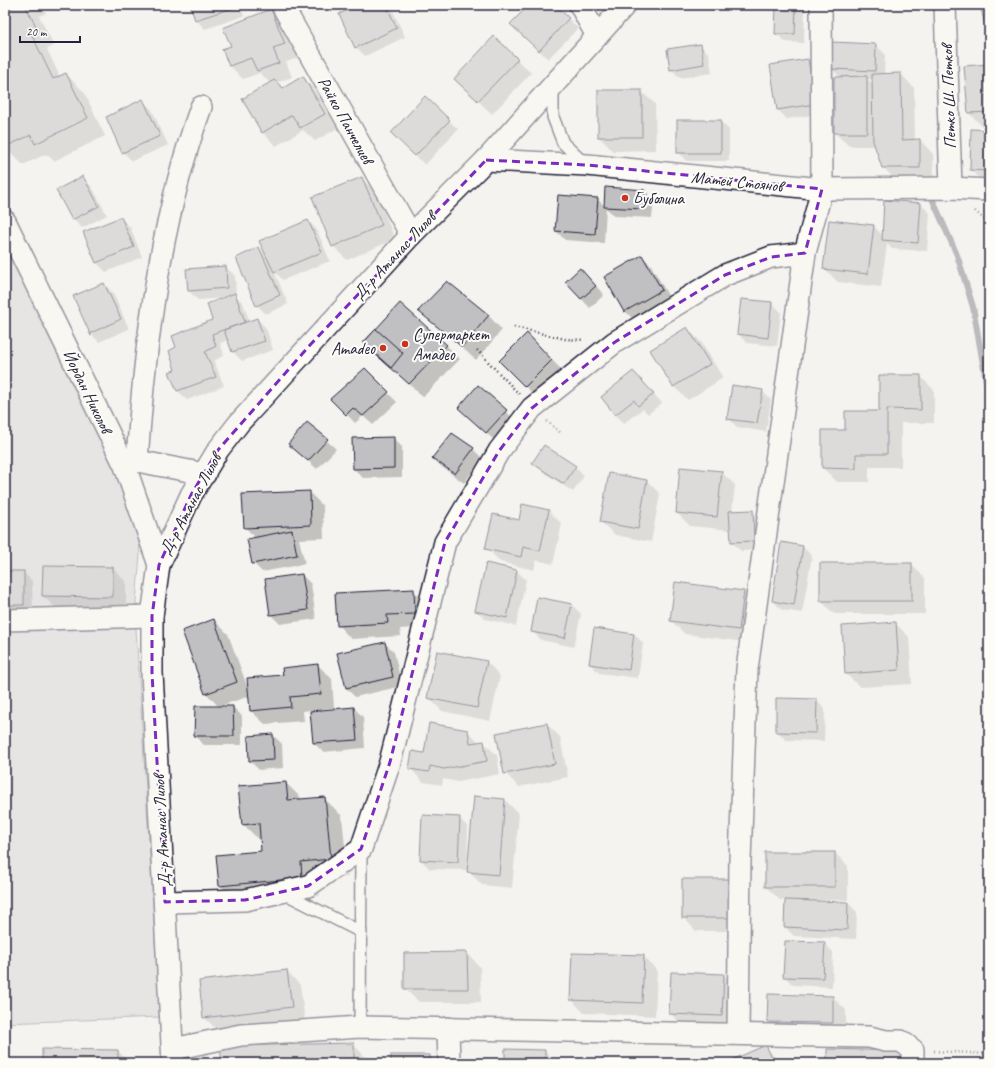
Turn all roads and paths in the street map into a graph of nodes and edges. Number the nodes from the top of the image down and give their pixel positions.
1 (282, 5) edge
2 (580, 5) edge
3 (625, 5) edge
4 (821, 5) edge
5 (945, 5) edge
6 (597, 36) junction
7 (553, 85) junction
8 (201, 107) dead end
9 (486, 160) junction
10 (587, 166) junction
11 (951, 188) junction
12 (822, 189) junction
13 (989, 190) edge
14 (5, 221) edge
15 (411, 236) junction
16 (805, 254) junction
17 (514, 327) dead end
18 (615, 342) junction
19 (131, 464) junction
20 (205, 474) junction
21 (159, 565) junction
22 (152, 616) junction
23 (5, 620) edge
24 (361, 849) junction
25 (282, 892) junction
26 (165, 902) junction
27 (361, 932) junction
28 (360, 1026) junction
29 (448, 1028) junction
30 (738, 1034) junction
31 (989, 1054) edge
32 (173, 1056) edge
33 (913, 1057) edge
34 (449, 1063) edge

1 - 15 street, Райко Панчелиев
2 - 6 street
3 - 6 street, Д-р Атанас Лилов
4 - 12 street
5 - 11 street, Петко Ш. Петков
6 - 7 street, Д-р Атанас Лилов
7 - 9 street, Д-р Атанас Лилов
7 - 10 lane
8 - 19 street
9 - 10 street, Матей Стоянов
9 - 15 street, Д-р Атанас Лилов
10 - 12 street, Матей Стоянов
11 - 12 street, Матей Стоянов
11 - 13 street, Матей Стоянов
12 - 16 street
14 - 19 street, Йордан Николов
15 - 20 street, Д-р Атанас Лилов
16 - 18 street
16 - 30 street
17 - 18 path
18 - 24 street
19 - 20 street
19 - 21 street, Йордан Николов
20 - 21 street, Д-р Атанас Лилов
21 - 22 street, Д-р Атанас Лилов
22 - 23 street
22 - 26 street, Д-р Атанас Лилов
24 - 25 street
24 - 27 lane
25 - 26 street
25 - 27 lane
26 - 32 street, Д-р Атанас Лилов
27 - 28 lane
28 - 29 street
28 - 32 street
29 - 30 street
29 - 34 street
30 - 33 street
31 - 33 path

